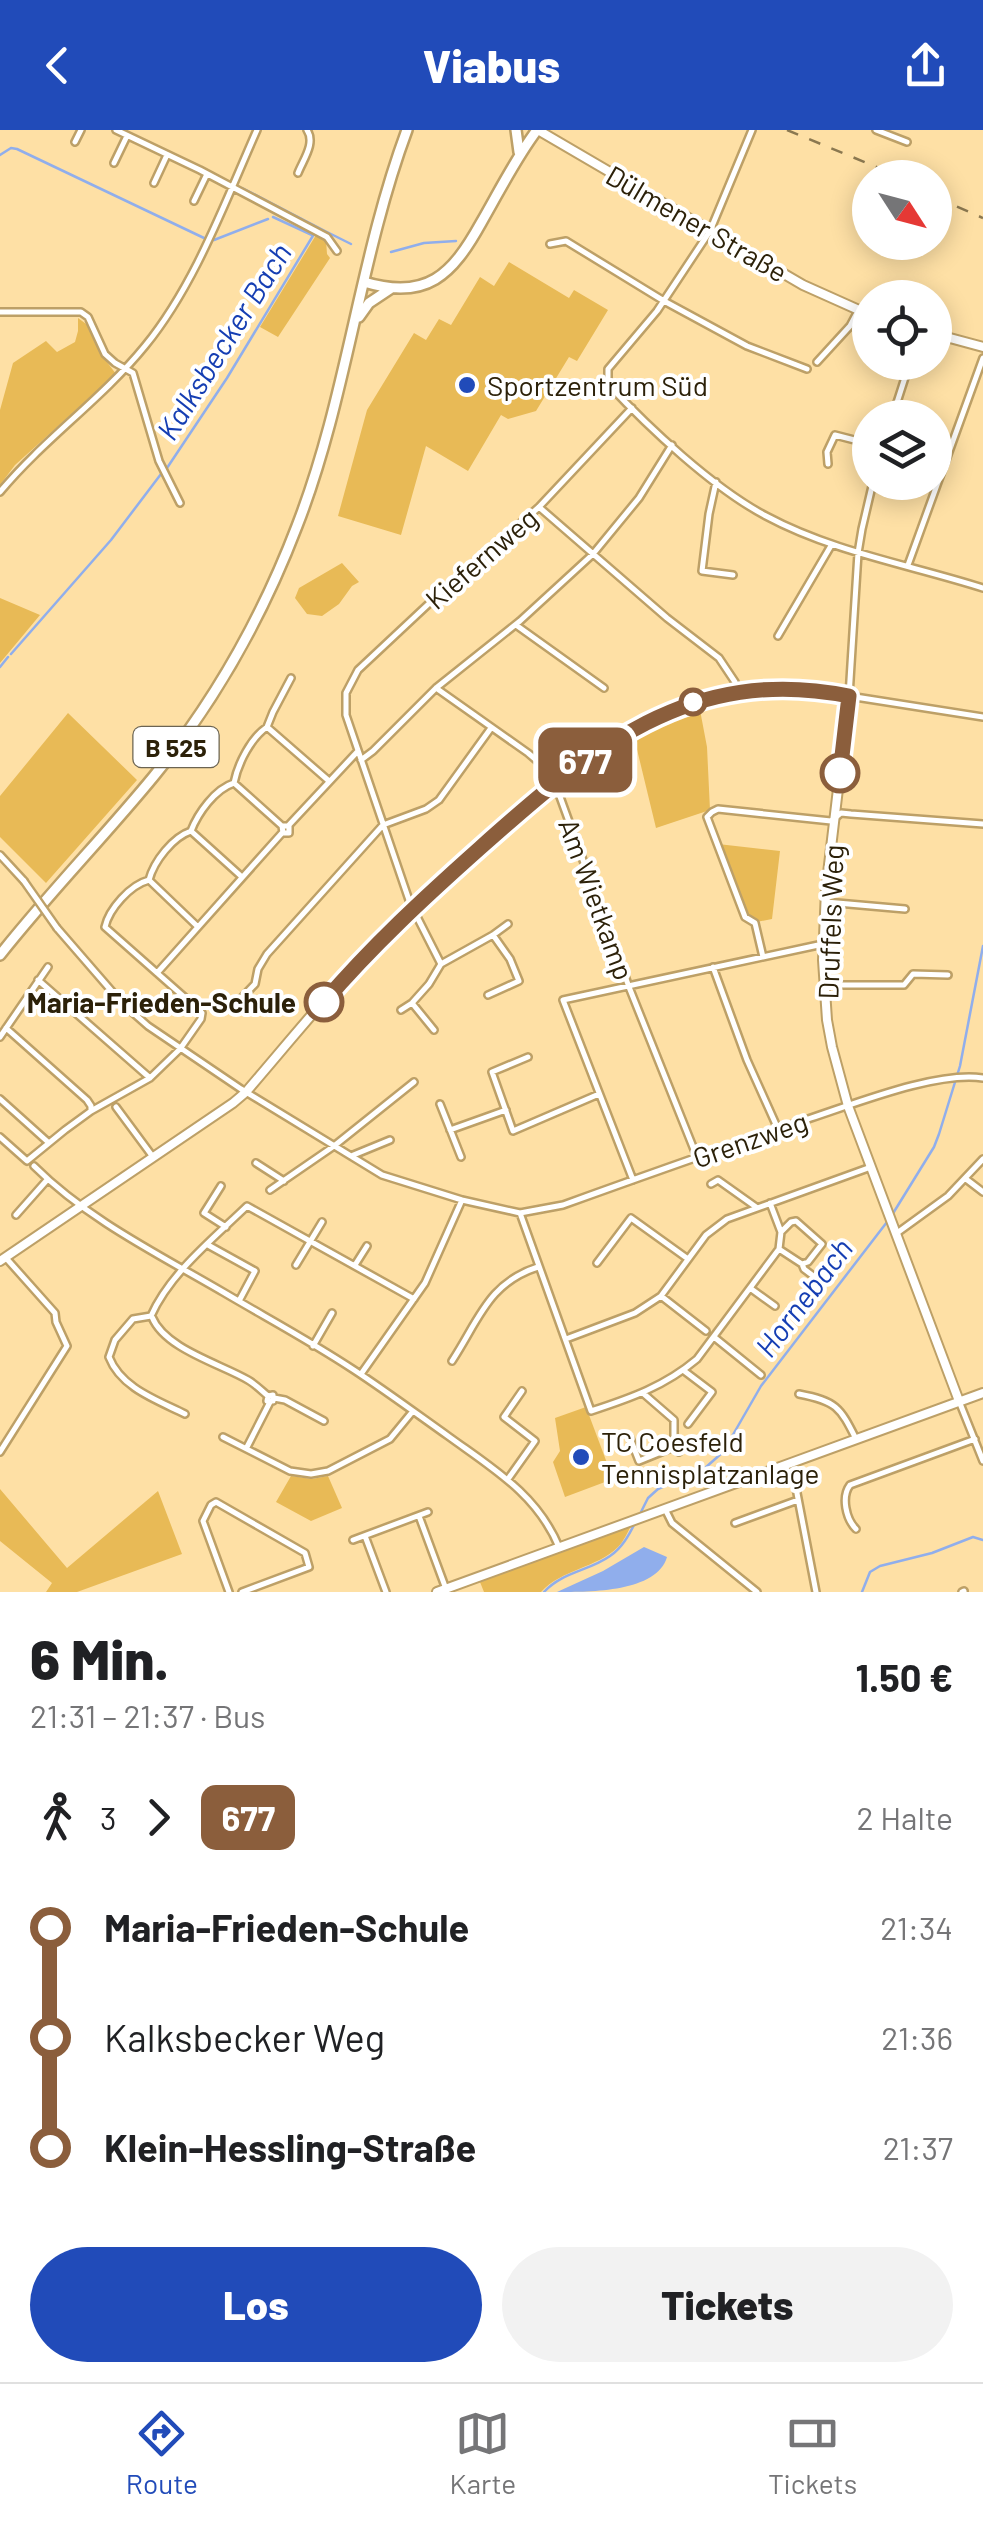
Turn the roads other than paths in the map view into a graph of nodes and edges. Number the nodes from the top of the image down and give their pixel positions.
1 (80, 130) edge
2 (116, 130) edge
3 (257, 130) edge
4 (307, 130) edge
5 (406, 130) edge
6 (516, 130) edge
7 (537, 130) edge
8 (752, 130) edge
9 (876, 130) edge
10 (127, 136) junction
11 (75, 142) dead end
12 (908, 142) dead end
13 (167, 155) junction
14 (518, 160) junction
15 (114, 163) dead end
16 (298, 173) dead end
17 (207, 174) junction
18 (154, 183) dead end
19 (232, 187) junction
20 (194, 202) dead end
21 (710, 231) junction
22 (550, 244) dead end
23 (337, 251) dead end
24 (364, 282) junction
25 (390, 288) junction
26 (664, 301) junction
27 (852, 308) edge
28 (0, 312) edge
29 (852, 322) edge
30 (354, 325) junction
31 (952, 339) edge
32 (983, 348) edge
33 (983, 358) edge
34 (817, 362) dead end
35 (126, 368) junction
36 (808, 369) dead end
37 (632, 408) junction
38 (852, 439) edge
39 (672, 445) junction
40 (828, 464) dead end
41 (716, 482) junction
42 (0, 492) edge
43 (869, 500) edge
44 (180, 503) dead end
45 (540, 507) junction
46 (832, 544) junction
47 (858, 553) junction
48 (593, 554) junction
49 (908, 565) junction
50 (733, 575) dead end
51 (983, 588) edge
52 (516, 625) junction
53 (778, 636) dead end
54 (292, 678) dead end
55 (436, 688) junction
56 (604, 688) dead end
57 (738, 692) junction
58 (849, 696) junction
59 (983, 717) edge
60 (267, 727) junction
61 (491, 728) junction
62 (358, 751) junction
63 (361, 760) junction
64 (329, 781) junction
65 (234, 782) junction
66 (555, 783) junction
67 (835, 817) junction
68 (983, 824) edge
69 (383, 825) junction
70 (284, 828) junction
71 (191, 831) junction
72 (0, 855) edge
73 (242, 877) junction
74 (148, 880) junction
75 (826, 902) junction
76 (412, 908) junction
77 (905, 909) dead end
78 (508, 924) dead end
79 (198, 926) junction
80 (493, 935) junction
81 (823, 944) junction
82 (0, 955) edge
83 (763, 957) junction
84 (441, 964) junction
85 (48, 967) dead end
86 (713, 967) junction
87 (157, 973) junction
88 (948, 975) dead end
89 (38, 980) junction
90 (824, 985) junction
91 (628, 986) junction
92 (488, 995) dead end
93 (412, 1003) junction
94 (236, 1004) dead end
95 (402, 1010) dead end
96 (6, 1028) junction
97 (434, 1030) dead end
98 (0, 1037) edge
99 (180, 1049) junction
100 (528, 1058) dead end
101 (150, 1078) junction
102 (983, 1078) edge
103 (414, 1082) dead end
104 (246, 1092) junction
105 (598, 1094) junction
106 (0, 1099) edge
107 (440, 1104) dead end
108 (848, 1106) junction
109 (116, 1107) dead end
110 (506, 1110) junction
111 (92, 1111) junction
112 (778, 1129) junction
113 (450, 1130) junction
114 (0, 1137) edge
115 (390, 1140) dead end
116 (49, 1143) junction
117 (334, 1146) junction
118 (351, 1156) junction
119 (461, 1157) dead end
120 (153, 1158) junction
121 (697, 1158) junction
122 (983, 1159) edge
123 (256, 1162) dead end
124 (34, 1166) dead end
125 (872, 1167) junction
126 (966, 1178) junction
127 (48, 1179) junction
128 (633, 1180) junction
129 (284, 1181) junction
130 (711, 1184) dead end
131 (221, 1186) dead end
132 (270, 1190) dead end
133 (983, 1192) edge
134 (462, 1200) junction
135 (770, 1203) junction
136 (82, 1206) junction
137 (756, 1208) junction
138 (520, 1213) junction
139 (16, 1215) dead end
140 (322, 1222) dead end
141 (226, 1227) junction
142 (895, 1228) junction
143 (781, 1232) junction
144 (310, 1240) junction
145 (208, 1245) junction
146 (366, 1246) dead end
147 (780, 1248) junction
148 (688, 1259) junction
149 (3, 1260) edge
150 (597, 1263) dead end
151 (802, 1264) junction
152 (296, 1265) dead end
153 (355, 1265) junction
154 (538, 1267) junction
155 (184, 1269) junction
156 (816, 1278) dead end
157 (750, 1288) junction
158 (661, 1296) junction
159 (414, 1299) junction
160 (239, 1302) junction
161 (775, 1306) dead end
162 (332, 1313) dead end
163 (152, 1316) junction
164 (706, 1331) dead end
165 (714, 1337) junction
166 (566, 1339) junction
167 (313, 1346) junction
168 (452, 1361) dead end
169 (684, 1370) junction
170 (361, 1375) junction
171 (762, 1375) dead end
172 (522, 1391) dead end
173 (983, 1392) edge
174 (644, 1394) junction
175 (799, 1394) dead end
176 (271, 1399) junction
177 (959, 1401) junction
178 (413, 1411) junction
179 (184, 1414) dead end
180 (324, 1421) dead end
181 (688, 1424) dead end
182 (223, 1436) dead end
183 (630, 1438) dead end
184 (975, 1438) junction
185 (856, 1439) junction
186 (247, 1447) junction
187 (0, 1452) edge
188 (983, 1460) edge
189 (508, 1479) junction
190 (796, 1488) dead end
191 (798, 1500) junction
192 (664, 1509) junction
193 (428, 1512) dead end
194 (419, 1516) junction
195 (735, 1522) dead end
196 (856, 1529) dead end
197 (365, 1536) junction
198 (353, 1540) dead end
199 (559, 1547) junction
200 (257, 1590) edge
201 (441, 1590) edge
202 (229, 1592) edge
203 (242, 1592) edge
204 (386, 1592) edge
205 (757, 1592) edge
206 (816, 1592) edge

1 - 11 street
2 - 10 street
3 - 19 street
4 - 16 street
5 - 24 main road, B 525
6 - 14 main road
7 - 14 main road
7 - 21 street, Dülmener Straße
8 - 21 street
9 - 12 street
10 - 13 street
10 - 15 street
13 - 17 street
13 - 18 street
14 - 25 main road
17 - 19 street
17 - 20 street
19 - 23 street
19 - 35 street
21 - 26 street
21 - 27 street, Dülmener Straße
22 - 26 street
24 - 25 main road
24 - 30 main road, B 525
25 - 30 main road
26 - 36 street
26 - 37 street
28 - 35 street
29 - 34 street
30 - 82 main road, B 525
31 - 32 street
33 - 49 street
35 - 42 street
35 - 44 street
37 - 39 street
37 - 45 street, Kiefernweg
38 - 40 street
39 - 41 street
39 - 48 street
41 - 46 street
41 - 50 street
43 - 47 street, Druffels Weg
45 - 48 street
45 - 62 street, Kiefernweg
46 - 47 street
46 - 53 street
47 - 49 street
47 - 58 street, Druffels Weg
48 - 52 street
48 - 57 street
49 - 51 street
52 - 55 street
52 - 56 street
54 - 60 street
55 - 61 street, Am Wietkamp
55 - 63 street
57 - 58 street
57 - 66 street
58 - 59 street
58 - 67 street, Druffels Weg
60 - 64 street
60 - 65 street
61 - 66 street, Am Wietkamp
61 - 69 street
62 - 63 street
62 - 64 street
63 - 69 street
64 - 70 street
65 - 70 street
65 - 71 street
66 - 76 street
66 - 91 street, Am Wietkamp
67 - 68 street
67 - 75 street, Druffels Weg
67 - 83 street
69 - 76 street
69 - 94 street
70 - 73 street
71 - 73 street
71 - 74 street
72 - 99 street, bridge
73 - 79 street
74 - 79 street
74 - 87 street
75 - 77 street
75 - 81 street, Druffels Weg
76 - 84 street
76 - 104 street
78 - 80 street
79 - 87 street
80 - 84 street
80 - 92 street
81 - 83 street
81 - 90 street, Druffels Weg
83 - 86 street
84 - 93 street
85 - 89 street
86 - 91 street
86 - 112 street
87 - 99 street
88 - 90 street
89 - 96 street
89 - 101 street
90 - 108 street, Druffels Weg
91 - 105 street
91 - 121 street, Am Wietkamp
93 - 95 street
93 - 97 street
96 - 98 street
96 - 111 street
99 - 101 street
99 - 104 street
100 - 110 street
101 - 111 street
102 - 108 street, Grenzweg
103 - 117 street
104 - 117 street
104 - 120 street
105 - 110 street
105 - 128 street
106 - 116 street
107 - 113 street
108 - 112 street, Grenzweg
108 - 125 street, Druffels Weg
109 - 120 street
110 - 113 street
111 - 116 street
112 - 121 street, Grenzweg
113 - 119 street
114 - 116 street
115 - 118 street
117 - 118 street
117 - 129 street
118 - 134 street
120 - 136 street
121 - 128 street, Grenzweg
122 - 126 street
123 - 129 street
124 - 127 street
125 - 135 street
125 - 142 street, Druffels Weg
126 - 133 street
126 - 142 street
127 - 136 street
127 - 139 street
128 - 138 street, Grenzweg
129 - 132 street
130 - 137 street
131 - 141 street
134 - 138 street
134 - 159 street
135 - 137 street
135 - 143 street
136 - 149 street
136 - 155 street
137 - 148 street
138 - 154 street
140 - 144 street
141 - 144 street
141 - 145 street
142 - 177 street, Druffels Weg
143 - 147 street
143 - 151 street
144 - 152 street
144 - 153 street
145 - 155 street
145 - 160 street
146 - 153 street
147 - 151 street
147 - 157 street
148 - 150 street
148 - 158 street
149 - 187 street
151 - 156 street
153 - 159 street
154 - 166 street
154 - 168 street
155 - 160 street
155 - 163 street
157 - 161 street
157 - 165 street
158 - 164 street
158 - 166 street
159 - 170 street
160 - 167 street
162 - 167 street
163 - 176 street
163 - 179 street
165 - 169 street
165 - 171 street
166 - 174 street
167 - 170 street
169 - 174 street
169 - 181 street
170 - 178 street
172 - 189 street
173 - 177 street
174 - 183 street
175 - 185 street
176 - 180 street
176 - 186 street
177 - 184 street
177 - 185 street
178 - 186 street
178 - 189 street
182 - 186 street
184 - 188 street
184 - 196 street
185 - 192 street
189 - 199 street
190 - 191 street
191 - 195 street
191 - 206 street
192 - 199 street
192 - 205 street
193 - 194 street
194 - 197 street
194 - 201 street
197 - 198 street
197 - 204 street
199 - 201 street
200 - 202 street
200 - 203 street

